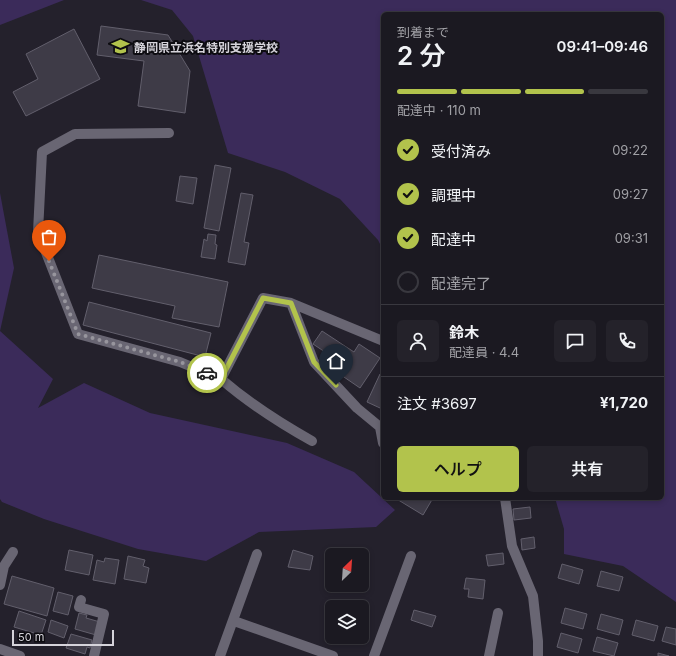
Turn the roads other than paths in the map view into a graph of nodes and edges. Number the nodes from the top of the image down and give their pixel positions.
1 (169, 133) dead end
2 (291, 303) junction
3 (381, 340) edge
4 (221, 379) junction
5 (381, 432) edge
6 (312, 440) dead end
7 (505, 500) edge
8 (13, 552) dead end
9 (257, 554) dead end
10 (411, 556) dead end
11 (0, 585) edge
12 (81, 600) dead end
13 (498, 613) dead end
14 (234, 620) junction
15 (0, 649) edge
16 (20, 656) edge
17 (94, 656) edge
18 (220, 656) edge
19 (334, 656) edge
20 (374, 656) edge
21 (489, 656) edge
22 (538, 656) edge

1 - 4 street
2 - 3 street
2 - 4 street
2 - 5 street
4 - 6 street
7 - 22 street
8 - 11 street
9 - 14 street
10 - 20 street
12 - 17 street
13 - 21 street
14 - 18 street
14 - 19 street
15 - 16 street

